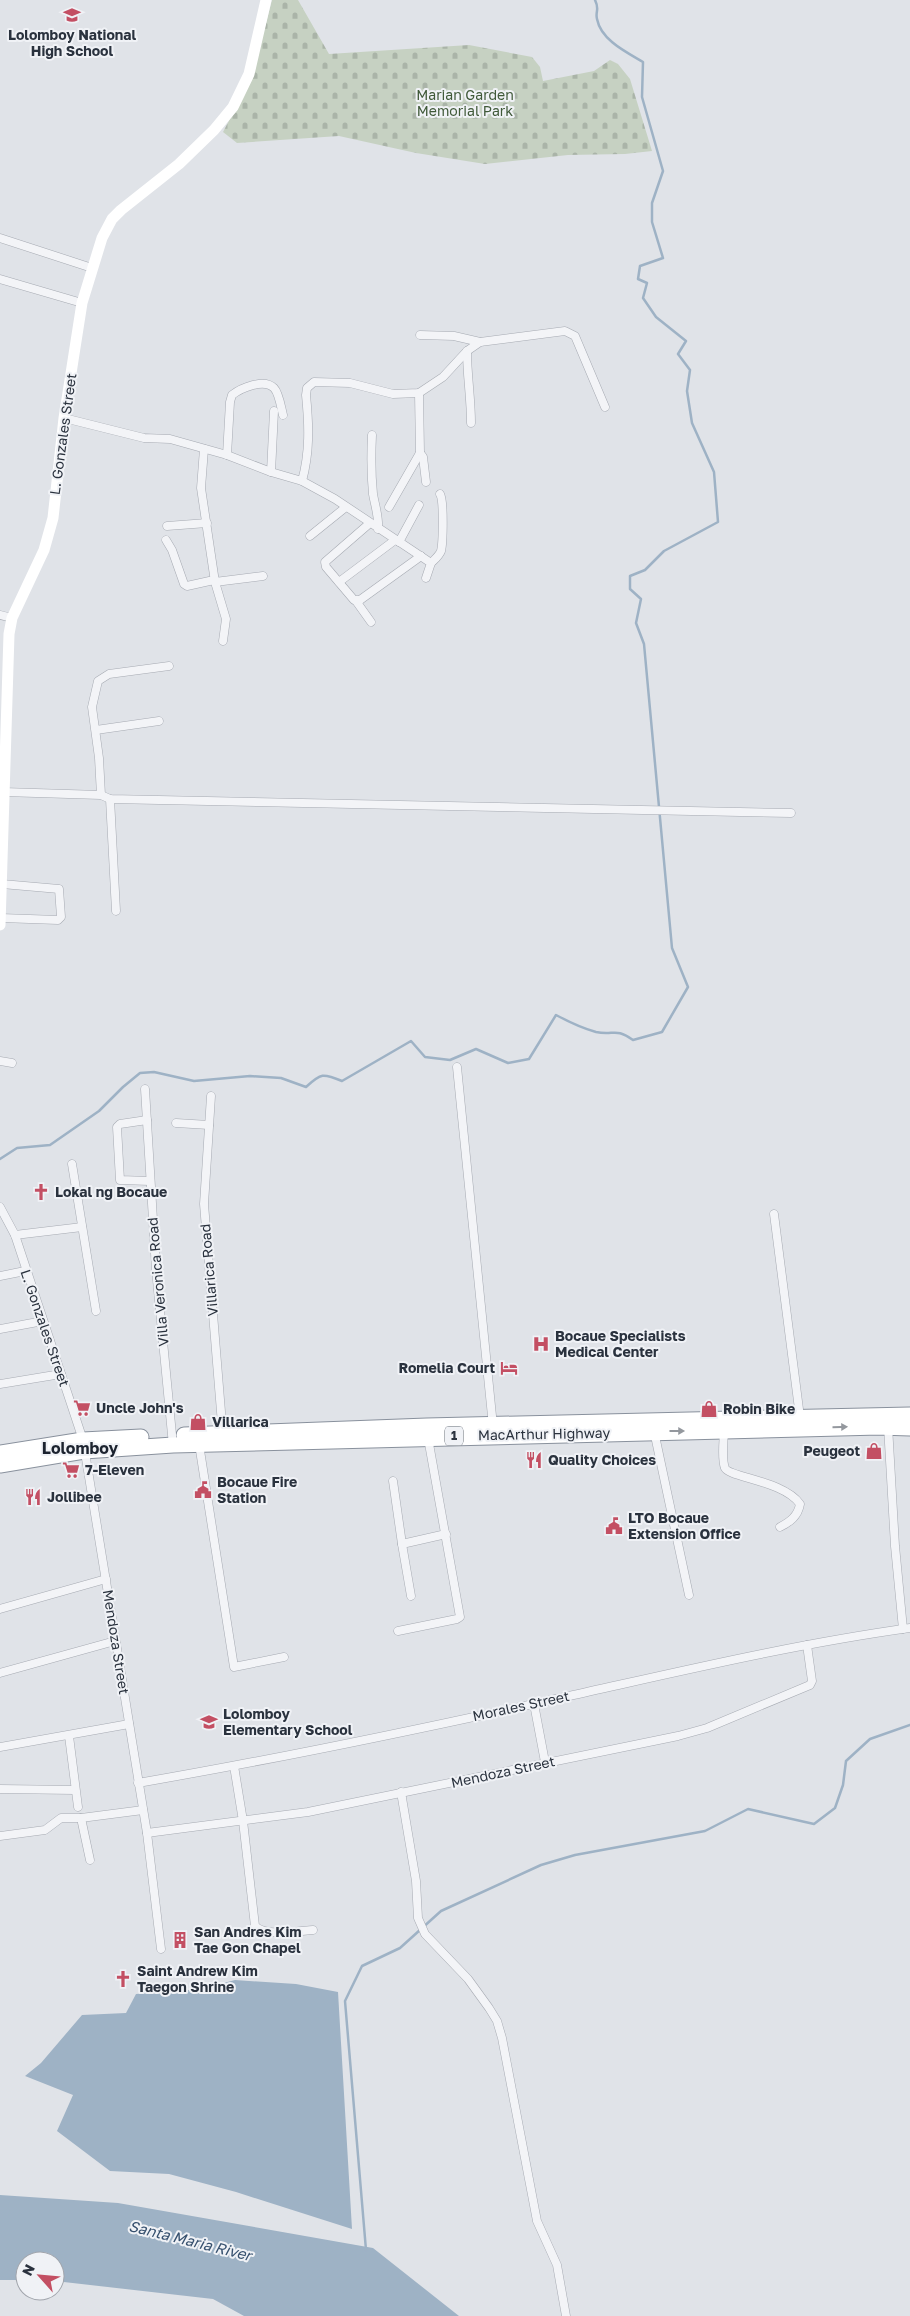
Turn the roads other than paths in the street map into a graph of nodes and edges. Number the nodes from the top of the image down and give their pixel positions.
1 (266, 0) edge
2 (0, 238) edge
3 (92, 268) junction
4 (0, 279) edge
5 (82, 302) junction
6 (420, 335) dead end
7 (480, 342) junction
8 (467, 351) junction
9 (419, 393) junction
10 (605, 407) dead end
11 (274, 412) dead end
12 (283, 415) dead end
13 (64, 418) junction
14 (472, 422) dead end
15 (372, 435) dead end
16 (204, 449) junction
17 (420, 453) junction
18 (227, 455) junction
19 (271, 472) junction
20 (302, 481) junction
21 (426, 482) dead end
22 (440, 494) dead end
23 (419, 505) dead end
24 (346, 507) junction
25 (389, 507) dead end
26 (206, 523) junction
27 (370, 523) junction
28 (167, 526) dead end
29 (378, 529) junction
30 (310, 536) dead end
31 (166, 540) dead end
32 (397, 541) junction
33 (421, 556) junction
34 (430, 563) junction
35 (263, 576) dead end
36 (426, 578) dead end
37 (215, 581) junction
38 (339, 582) junction
39 (356, 601) junction
40 (6, 617) edge
41 (371, 622) dead end
42 (223, 641) dead end
43 (169, 666) dead end
44 (159, 720) dead end
45 (96, 730) junction
46 (3, 792) junction
47 (101, 794) junction
48 (110, 799) junction
49 (791, 813) dead end
50 (2, 884) junction
51 (116, 911) dead end
52 (0, 922) edge
53 (0, 1062) edge
54 (12, 1062) dead end
55 (456, 1067) dead end
56 (145, 1089) dead end
57 (211, 1096) dead end
58 (148, 1120) junction
59 (176, 1123) dead end
60 (208, 1126) junction
61 (72, 1164) dead end
62 (150, 1181) junction
63 (0, 1207) edge
64 (774, 1214) dead end
65 (82, 1227) junction
66 (15, 1235) junction
67 (25, 1271) junction
68 (0, 1276) edge
69 (96, 1311) dead end
70 (43, 1321) junction
71 (0, 1328) edge
72 (61, 1374) junction
73 (0, 1384) edge
74 (910, 1415) edge
75 (800, 1416) junction
76 (889, 1420) junction
77 (724, 1425) junction
78 (654, 1426) junction
79 (910, 1428) edge
80 (493, 1430) junction
81 (428, 1431) junction
82 (224, 1439) junction
83 (173, 1440) junction
84 (199, 1444) junction
85 (83, 1446) junction
86 (0, 1453) edge
87 (0, 1465) edge
88 (393, 1481) dead end
89 (780, 1527) dead end
90 (446, 1534) junction
91 (402, 1544) junction
92 (106, 1579) junction
93 (689, 1595) dead end
94 (411, 1596) dead end
95 (0, 1609) edge
96 (906, 1628) edge
97 (398, 1631) dead end
98 (115, 1641) junction
99 (807, 1645) junction
100 (284, 1657) dead end
101 (0, 1673) edge
102 (534, 1704) junction
103 (129, 1724) junction
104 (70, 1736) junction
105 (0, 1747) edge
106 (545, 1762) junction
107 (234, 1766) junction
108 (138, 1783) junction
109 (0, 1789) edge
110 (75, 1790) junction
111 (402, 1792) junction
112 (78, 1807) dead end
113 (143, 1810) junction
114 (81, 1818) junction
115 (243, 1821) junction
116 (147, 1833) junction
117 (0, 1836) edge
118 (90, 1860) dead end
119 (314, 1930) dead end
120 (160, 1949) dead end
121 (566, 2316) edge

1 - 3 street, L. Gonzales Street
2 - 3 street
3 - 5 street, L. Gonzales Street
4 - 5 street
5 - 13 street, L. Gonzales Street
6 - 7 street
7 - 8 street
7 - 10 street
8 - 9 street
8 - 14 street
9 - 17 street
9 - 20 street
11 - 19 street
12 - 18 street
13 - 16 street
13 - 40 street, L. Gonzales Street
15 - 29 street
16 - 18 street
16 - 26 street
17 - 21 street
17 - 25 street
18 - 19 street
19 - 20 street
20 - 24 street
22 - 34 street
23 - 32 street
24 - 27 street
24 - 30 street
26 - 28 street
26 - 37 street
27 - 29 street
27 - 38 street
29 - 32 street
31 - 37 street
32 - 33 street
32 - 38 street
33 - 34 street
33 - 39 street
34 - 36 street
35 - 37 street
37 - 42 street
38 - 39 street
39 - 41 street
40 - 46 street, L. Gonzales Street
43 - 45 street
44 - 45 street
45 - 47 street
46 - 47 street
46 - 50 street, L. Gonzales Street
47 - 48 street
48 - 49 street
48 - 51 street
50 - 52 street, L. Gonzales Street
50 - 52 street
53 - 54 street
55 - 80 street
56 - 58 street, Villa Veronica Road
57 - 60 street, Villarica Road
58 - 62 street, Villa Veronica Road
58 - 62 street
59 - 60 street
60 - 82 street, Villarica Road
61 - 65 street
62 - 83 street, Villa Veronica Road
63 - 66 street, L. Gonzales Street
64 - 75 street
65 - 66 street
65 - 69 street
66 - 67 street, L. Gonzales Street
67 - 68 street
67 - 70 street, L. Gonzales Street
70 - 71 street
70 - 72 street, L. Gonzales Street
72 - 73 street
72 - 85 street, L. Gonzales Street
74 - 76 highway, MacArthur Highway / 1
75 - 76 highway, MacArthur Highway / 1
75 - 77 highway, MacArthur Highway / 1
77 -> 76 highway, MacArthur Highway / 1
76 - 79 highway, MacArthur Highway / 1
76 - 96 street
77 - 78 highway, MacArthur Highway / 1
77 - 89 street
78 - 80 highway, MacArthur Highway / 1
78 - 93 street
80 - 81 highway, MacArthur Highway / 1
81 - 82 highway, MacArthur Highway / 1
81 - 90 street
82 - 83 highway, MacArthur Highway / 1
82 - 84 highway, MacArthur Highway / 1
83 - 84 highway, MacArthur Highway / 1
83 - 85 highway, MacArthur Highway / 1
84 - 100 street
85 - 86 highway, MacArthur Highway / 1
85 - 87 highway, MacArthur Highway / 1
85 - 92 street, Mendoza Street
88 - 91 street
90 - 91 street
90 - 97 street
91 - 94 street
92 - 95 street
92 - 98 street, Mendoza Street
96 - 99 street, Morales Street
98 - 101 street
98 - 103 street, Mendoza Street
99 - 102 street, Morales Street
99 - 106 street, Mendoza Street
102 - 106 street
102 - 107 street, Morales Street
103 - 104 street
103 - 108 street, Mendoza Street
104 - 105 street
104 - 110 street
106 - 111 street, Mendoza Street
107 - 108 street, Morales Street
107 - 115 street
108 - 113 street, Mendoza Street
109 - 110 street
110 - 112 street
111 - 115 street, Mendoza Street
111 - 121 street
113 - 114 street
113 - 116 street, Mendoza Street
114 - 117 street
114 - 118 street
115 - 116 street, Mendoza Street
115 - 119 street
116 - 120 street, Mendoza Street

